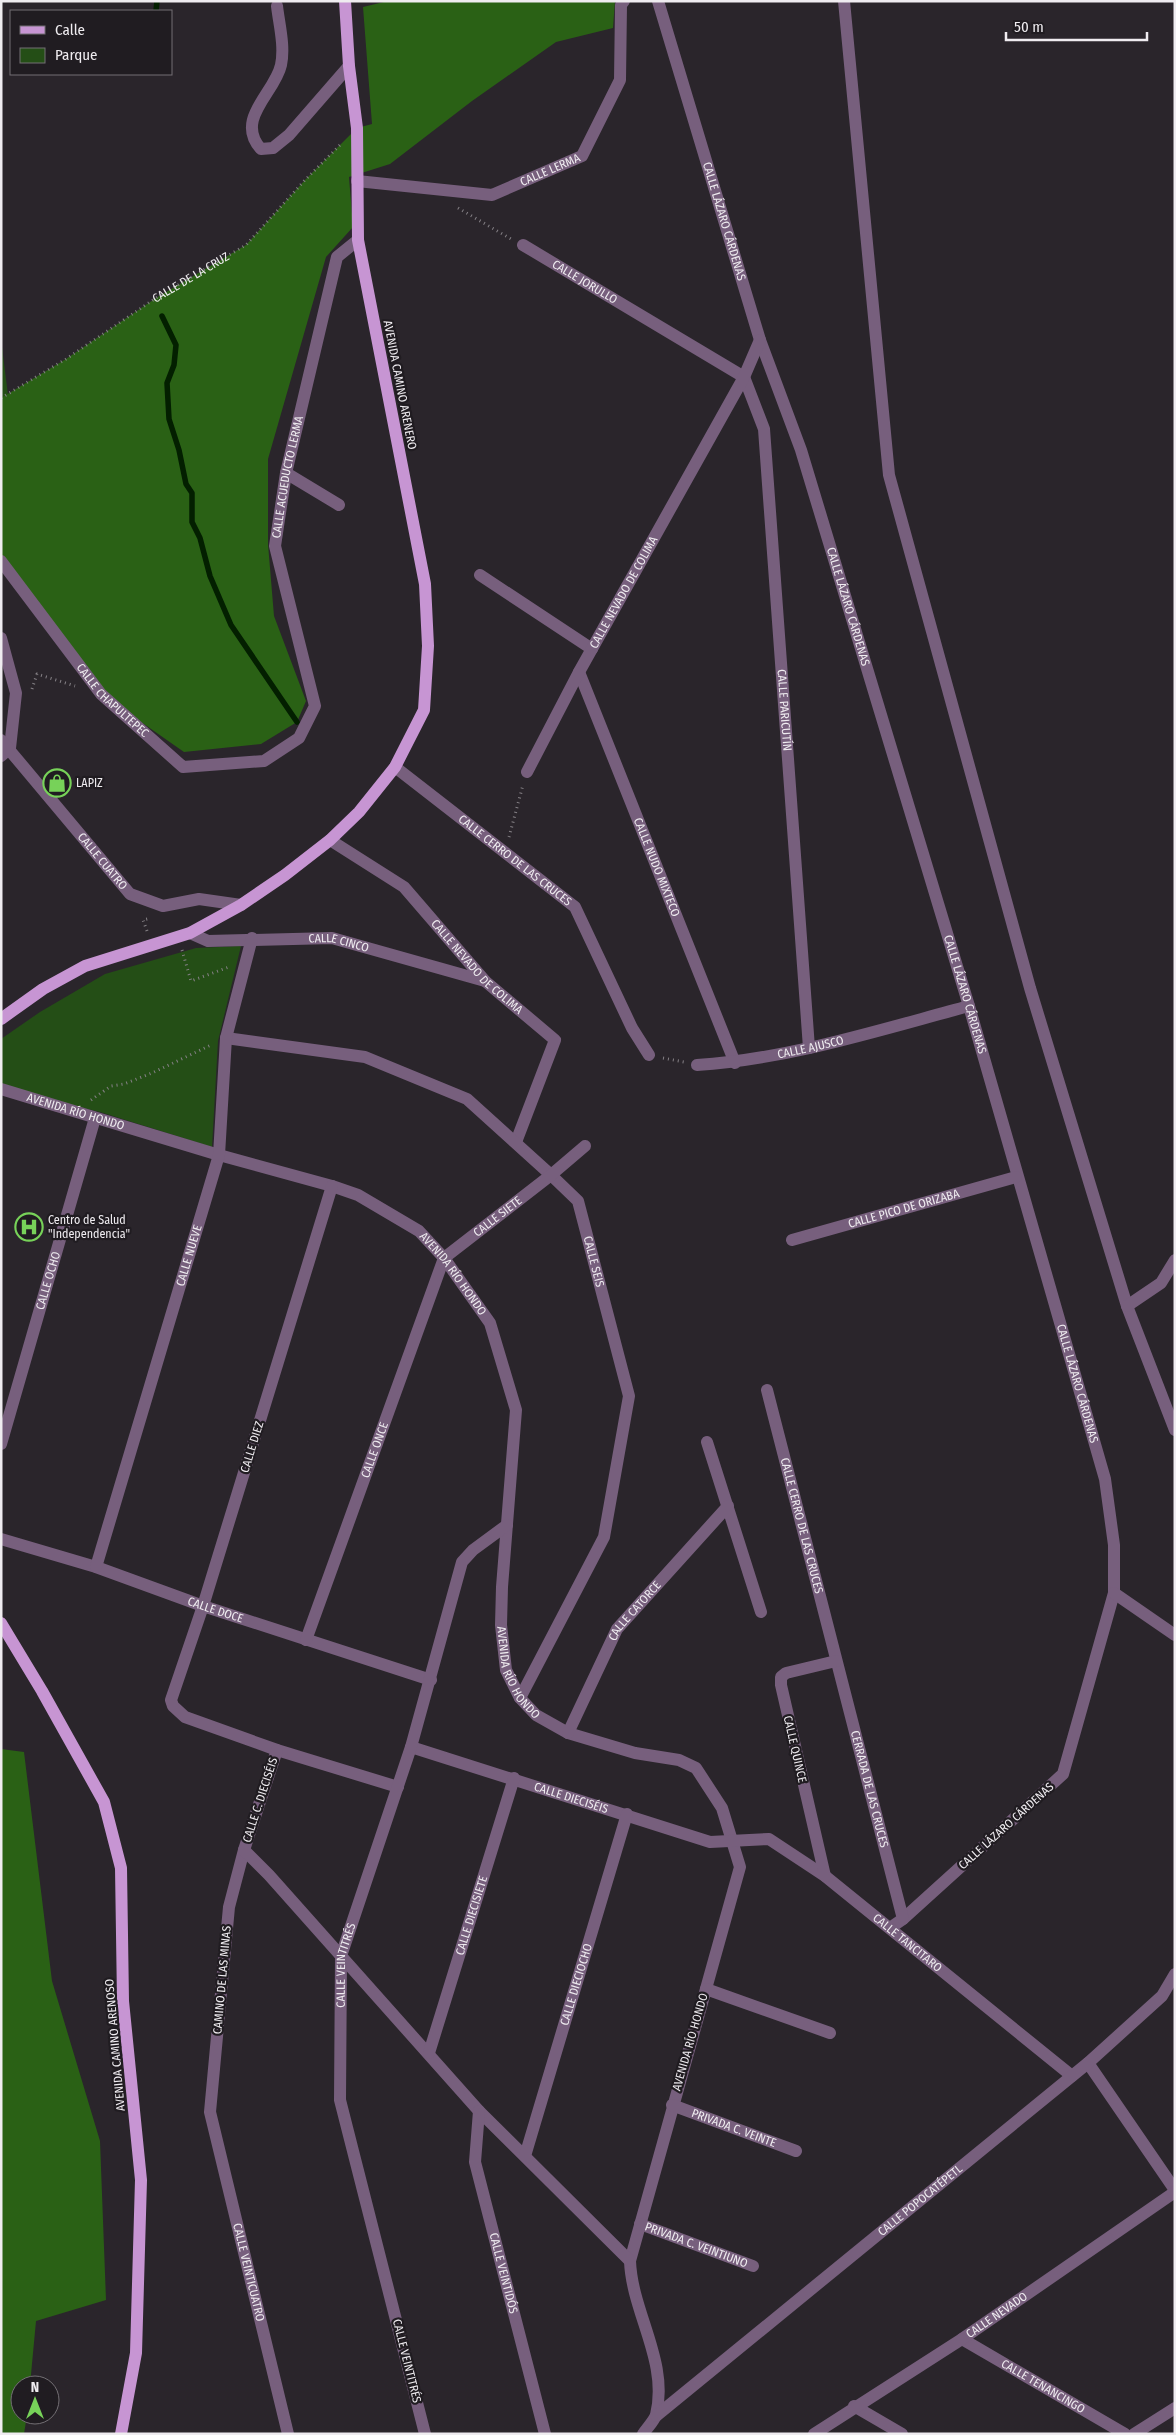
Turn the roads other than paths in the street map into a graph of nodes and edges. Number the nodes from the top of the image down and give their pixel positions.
1 (345, 1) edge
2 (624, 1) edge
3 (658, 1) edge
4 (844, 1) edge
5 (277, 6) dead end
6 (349, 66) junction
7 (357, 181) junction
8 (358, 240) junction
9 (523, 245) road end
10 (760, 340) junction
11 (744, 377) junction
12 (286, 473) junction
13 (339, 505) dead end
14 (1, 561) edge
15 (480, 575) dead end
16 (1, 638) edge
17 (592, 649) junction
18 (579, 672) junction
19 (4, 748) edge
20 (264, 761) joint
21 (395, 767) junction
22 (527, 772) road end
23 (330, 840) junction
24 (241, 905) junction
25 (190, 933) junction
26 (252, 938) junction
27 (485, 981) junction
28 (969, 1006) junction
29 (1, 1019) edge
30 (226, 1038) junction
31 (809, 1048) junction
32 (649, 1055) road end
33 (735, 1063) junction
34 (697, 1065) road end
35 (1, 1089) edge
36 (95, 1118) junction
37 (516, 1142) junction
38 (585, 1146) dead end
39 (219, 1156) junction
40 (552, 1175) junction
41 (1016, 1177) junction
42 (332, 1186) junction
43 (792, 1240) dead end
44 (444, 1258) junction
45 (1175, 1260) edge
46 (1127, 1306) junction
47 (767, 1390) dead end
48 (1175, 1430) edge
49 (707, 1442) dead end
50 (1, 1444) edge
51 (728, 1506) junction
52 (507, 1525) junction
53 (1, 1539) edge
54 (96, 1567) junction
55 (1114, 1593) junction
56 (203, 1606) junction
57 (761, 1612) dead end
58 (1, 1623) edge
59 (1175, 1635) edge
60 (306, 1640) junction
61 (836, 1661) junction
62 (431, 1680) junction
63 (520, 1698) junction
64 (568, 1733) junction
65 (411, 1747) junction
66 (277, 1750) junction
67 (514, 1778) junction
68 (398, 1787) junction
69 (627, 1814) junction
70 (732, 1842) junction
71 (244, 1850) junction
72 (825, 1876) junction
73 (903, 1919) junction
74 (890, 1928) junction
75 (341, 1956) junction
76 (1175, 1974) edge
77 (706, 1988) junction
78 (830, 2033) dead end
79 (429, 2053) junction
80 (1088, 2063) junction
81 (1072, 2076) junction
82 (672, 2105) junction
83 (480, 2111) junction
84 (210, 2112) joint
85 (796, 2151) dead end
86 (525, 2156) junction
87 (1175, 2191) edge
88 (640, 2224) junction
89 (630, 2261) junction
90 (753, 2266) dead end
91 (962, 2339) junction
92 (854, 2406) junction
93 (1175, 2408) edge
94 (656, 2416) junction
95 (121, 2434) edge
96 (288, 2434) edge
97 (426, 2434) edge
98 (545, 2434) edge
99 (643, 2434) edge
100 (814, 2434) edge
101 (902, 2434) edge
102 (1125, 2434) edge
103 (1134, 2434) edge

1 - 6 main road, AVENIDA CAMINO ARENERO
2 - 7 street, CALLE LERMA
3 - 10 street, CALLE LÁZARO CÁRDENAS
4 - 46 street
5 - 6 street
6 - 7 main road, AVENIDA CAMINO ARENERO
7 - 8 main road, AVENIDA CAMINO ARENERO
8 - 12 street, CALLE ACUEDUCTO LERMA
8 - 21 main road, AVENIDA CAMINO ARENERO
9 - 11 street, CALLE JORULLO
10 - 11 street, CALLE NEVADO DE COLIMA
10 - 28 street, CALLE LÁZARO CÁRDENAS
11 - 17 street, CALLE NEVADO DE COLIMA
11 - 31 street, CALLE PARICUTÍN
12 - 13 street
12 - 20 street, CALLE ACUEDUCTO LERMA
14 - 20 street, CALLE CHAPULTEPEC
15 - 17 street
16 - 19 street
17 - 18 street, CALLE NEVADO DE COLIMA
18 - 22 street, CALLE NEVADO DE COLIMA
18 - 33 street, CALLE NUDO MIXTECO
19 - 24 street, CALLE CUATRO
21 - 23 main road
21 - 32 street, CALLE CERRO DE LAS CRUCES
23 - 24 main road
23 - 27 street, CALLE NEVADO DE COLIMA
24 - 25 main road
25 - 26 street, CALLE CINCO
25 - 29 main road
26 - 27 street, CALLE CINCO
26 - 30 street, CALLE NUEVE
27 - 37 street, CALLE NEVADO DE COLIMA
28 - 31 street, CALLE AJUSCO
28 - 41 street, CALLE LÁZARO CÁRDENAS
30 - 37 street, CALLE SEIS
30 - 39 street, CALLE NUEVE
31 - 33 street, CALLE AJUSCO
33 - 34 street, CALLE AJUSCO
35 - 36 street, AVENIDA RÍO HONDO
36 - 39 street, AVENIDA RÍO HONDO
36 - 50 street, CALLE OCHO
37 - 40 street, CALLE SEIS
38 - 40 street, CALLE SIETE
39 - 42 street, AVENIDA RÍO HONDO
39 - 54 street, CALLE NUEVE
40 - 44 street, CALLE SIETE
40 - 63 street, CALLE SEIS
41 - 43 street, CALLE PICO DE ORIZABA
41 - 55 street, CALLE LÁZARO CÁRDENAS
42 - 44 street, AVENIDA RÍO HONDO
42 - 56 street, CALLE DIEZ
44 - 52 street, AVENIDA RÍO HONDO
44 - 60 street, CALLE ONCE
45 - 46 street
46 - 48 street
47 - 61 street, CALLE CERRO DE LAS CRUCES
49 - 51 street
51 - 57 street
51 - 64 street, CALLE CATORCE
52 - 62 street, CALLE VEINTITRÉS
52 - 63 street, AVENIDA RÍO HONDO
53 - 54 street, CALLE DOCE
54 - 56 street, CALLE DOCE
55 - 59 street
55 - 73 street, CALLE LÁZARO CÁRDENAS
56 - 60 street, CALLE DOCE
56 - 66 street, CALLE DIEZ
58 - 95 main road, AVENIDA CAMINO ARENOSO
60 - 62 street, CALLE DOCE
61 - 72 street, CALLE QUINCE
61 - 73 street, CERRADA DE LAS CRUCES
62 - 65 street, CALLE VEINTITRÉS
63 - 64 street, AVENIDA RÍO HONDO
64 - 70 street, AVENIDA RÍO HONDO
65 - 67 street, CALLE DIECISÉIS
65 - 68 street, CALLE VEINTITRÉS
66 - 68 street
66 - 71 street, CALLE C. DIECISÉIS
67 - 69 street, CALLE DIECISÉIS
67 - 79 street, CALLE DIECISIETE
68 - 75 street, CALLE VEINTITRÉS
69 - 70 street, CALLE DIECISÉIS
69 - 86 street, CALLE DIECIOCHO
70 - 72 street, CALLE TANCITARO
70 - 77 street, AVENIDA RÍO HONDO
71 - 75 street
71 - 84 street, CAMINO DE LAS MINAS
72 - 74 street, CALLE TANCITARO
73 - 74 street, CALLE LÁZARO CÁRDENAS
74 - 81 street, CALLE TANCITARO
75 - 79 street
75 - 97 street, CALLE VEINTITRÉS
76 - 80 street, CALLE POPOCATÉPETL
77 - 78 street
77 - 82 street, AVENIDA RÍO HONDO
79 - 83 street
80 - 81 street, CALLE POPOCATÉPETL
80 - 87 street
81 - 94 street, CALLE POPOCATÉPETL
82 - 85 street, PRIVADA C. VEINTE
82 - 88 street, AVENIDA RÍO HONDO
83 - 86 street
83 - 98 street, CALLE VEINTIDÓS
84 - 96 street, CALLE VEINTICUATRO
86 - 89 street
87 - 91 street, CALLE NEVADO
88 - 89 street, AVENIDA RÍO HONDO
88 - 90 street, PRIVADA C. VEINTIUNO
89 - 94 street, AVENIDA RÍO HONDO
91 - 92 street, CALLE NEVADO
91 - 102 street, CALLE TENANCINGO
92 - 100 street, CALLE NEVADO
92 - 101 street
93 - 103 street
94 - 99 street

